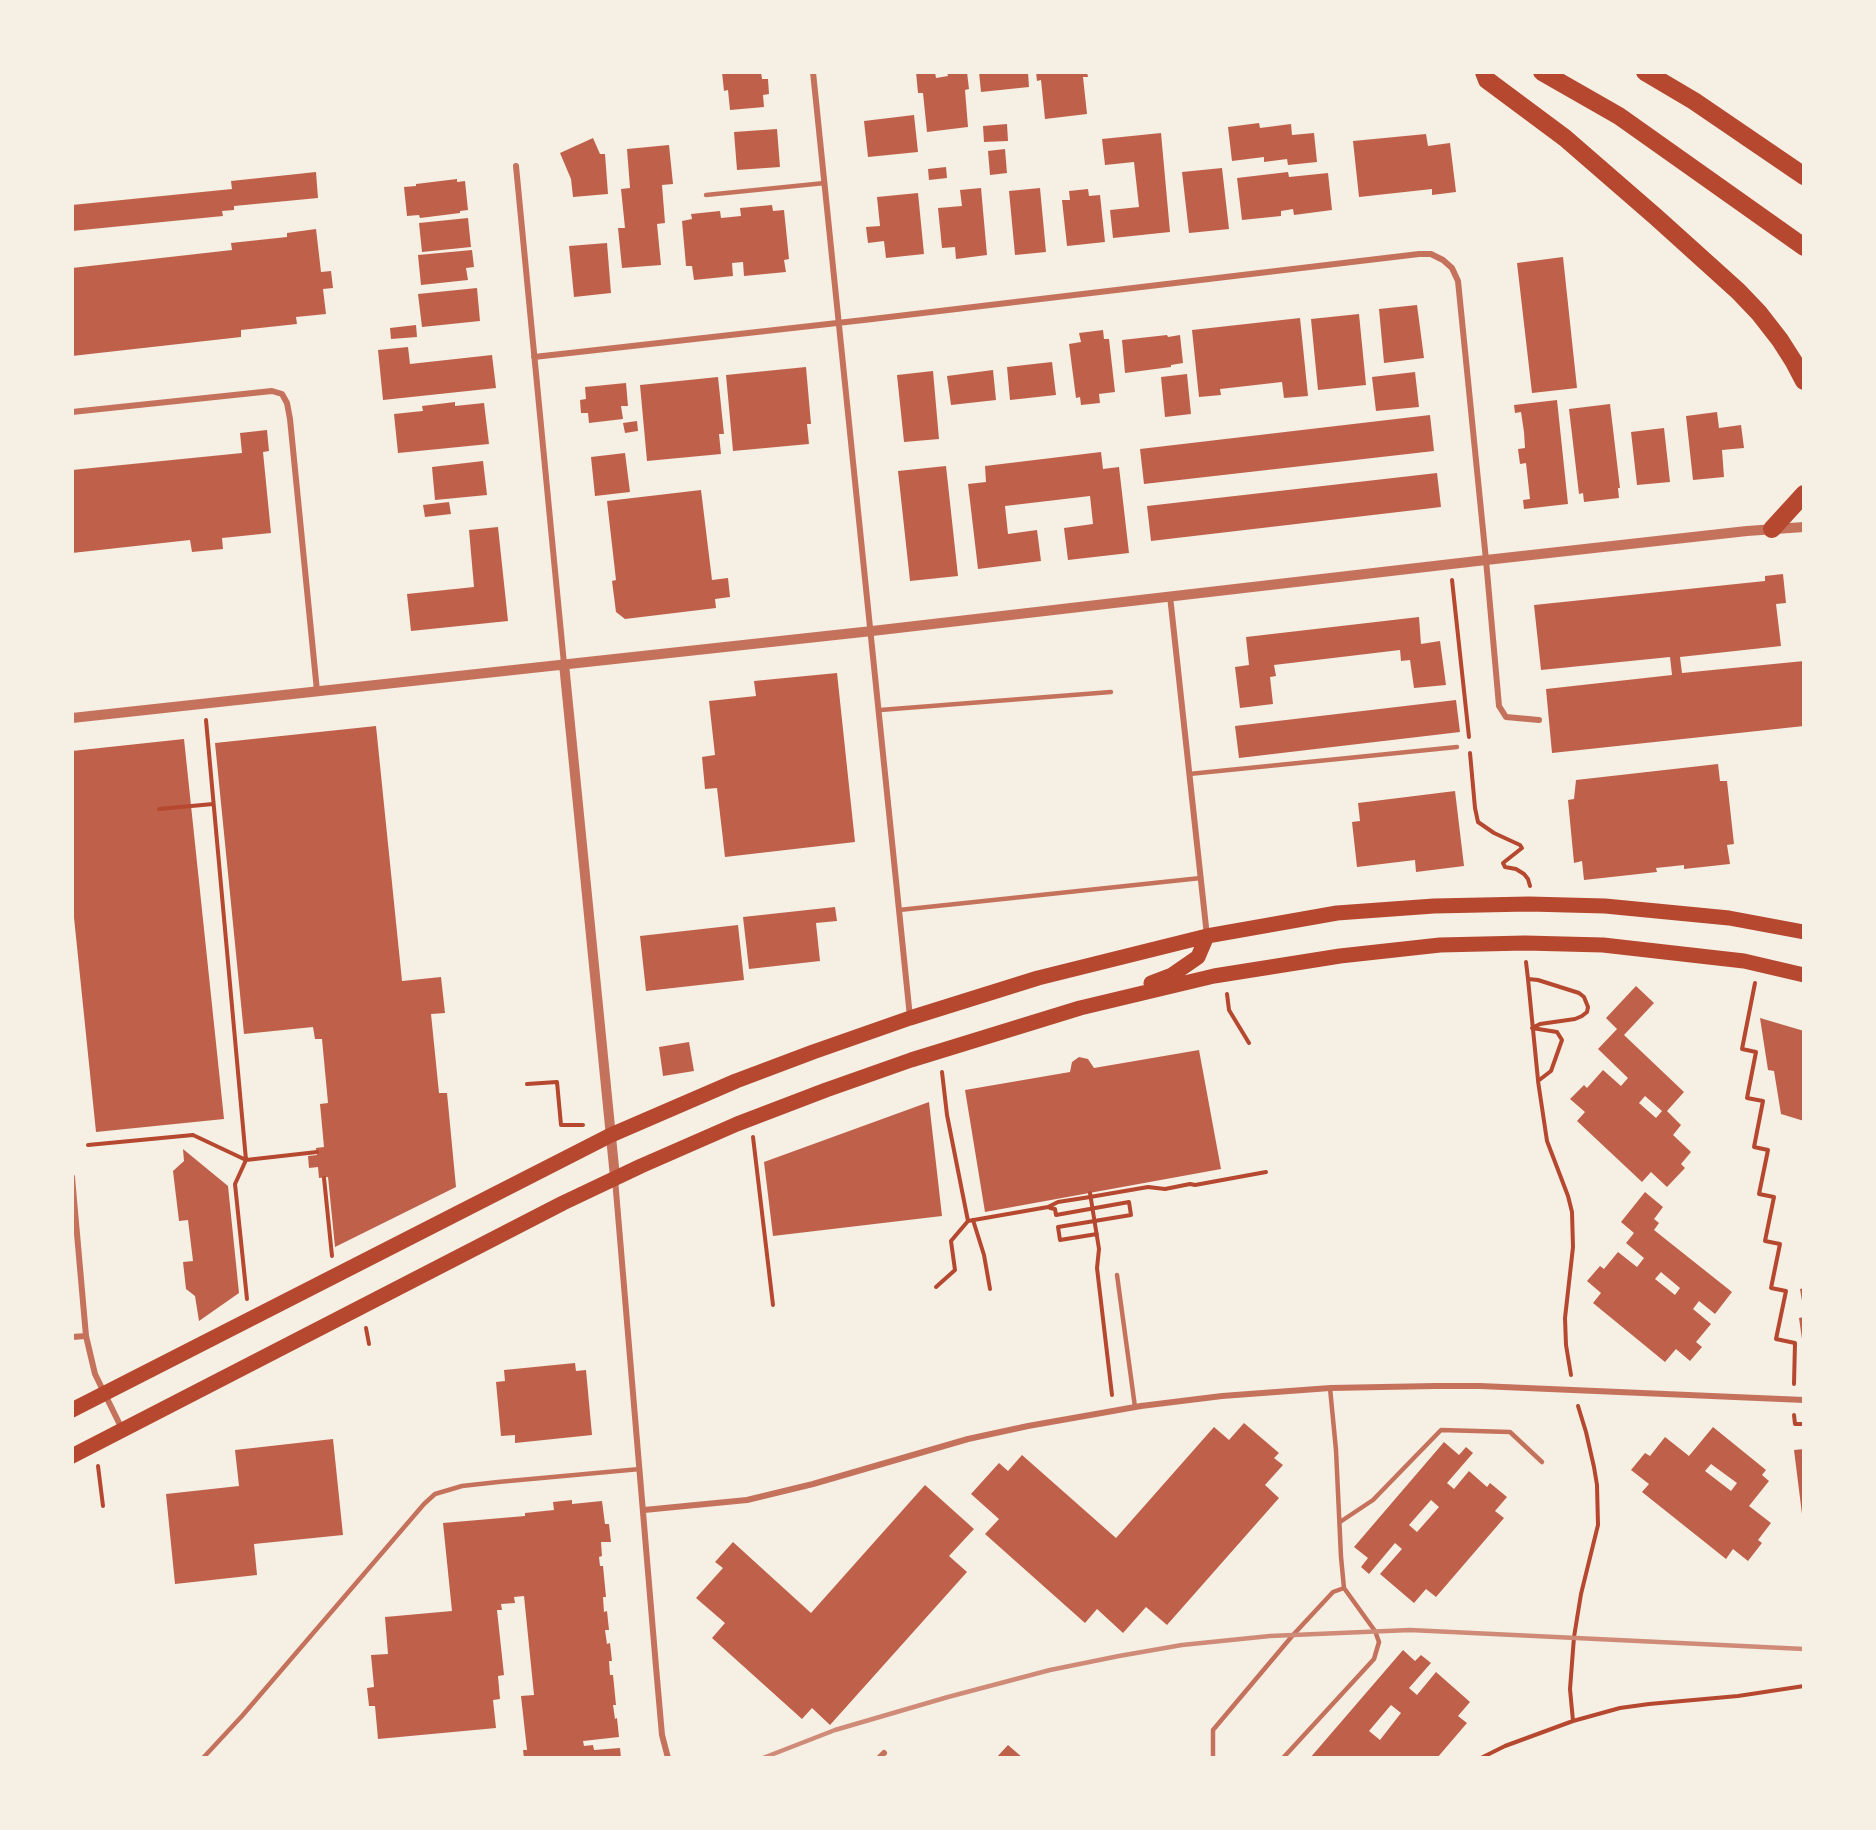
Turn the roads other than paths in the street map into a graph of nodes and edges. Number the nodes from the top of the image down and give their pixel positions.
1 (813, 72) edge
2 (1484, 72) edge
3 (1542, 72) edge
4 (1645, 72) edge
5 (516, 166) dead end
6 (1804, 176) edge
7 (825, 183) junction
8 (706, 195) dead end
9 (1804, 248) edge
10 (839, 323) junction
11 (534, 357) junction
12 (1804, 381) edge
13 (72, 412) edge
14 (1804, 494) edge
15 (1804, 527) edge
16 (1772, 529) junction
17 (1486, 560) junction
18 (1170, 596) junction
19 (872, 631) junction
20 (564, 664) junction
21 (317, 691) junction
22 (1111, 692) dead end
23 (880, 710) junction
24 (72, 718) edge
25 (1539, 720) dead end
26 (1457, 747) dead end
27 (1189, 774) junction
28 (1201, 878) junction
29 (899, 910) junction
30 (1804, 932) edge
31 (1207, 936) junction
32 (1804, 975) edge
33 (1101, 1003) junction
34 (910, 1018) junction
35 (611, 1135) junction
36 (72, 1177) edge
37 (615, 1178) junction
38 (1117, 1275) dead end
39 (86, 1336) junction
40 (72, 1337) edge
41 (1330, 1389) junction
42 (105, 1393) junction
43 (1804, 1400) edge
44 (1136, 1407) junction
45 (72, 1410) edge
46 (123, 1430) junction
47 (72, 1456) edge
48 (1542, 1462) dead end
49 (640, 1468) junction
50 (644, 1510) junction
51 (1340, 1522) junction
52 (1344, 1588) junction
53 (203, 1758) edge
54 (668, 1758) edge
55 (1214, 1758) edge
56 (1283, 1758) edge

1 - 7 street
2 - 12 highway
3 - 9 highway
4 - 6 highway
5 - 11 street
7 - 8 lane
7 - 10 street
10 - 11 street
10 - 17 street
10 - 19 street
11 - 20 street
13 - 21 street
14 - 16 highway
15 - 16 street
16 - 17 street
17 - 18 street
17 - 25 street
18 - 19 street
18 - 27 street
19 - 20 street
19 - 23 street
20 - 21 street
20 - 35 street
21 - 24 street
22 - 23 lane
23 - 29 street
26 - 27 lane
27 - 28 street
28 - 29 lane
28 - 31 street
29 - 34 street
30 - 31 main road
31 - 33 main road
31 - 34 main road
32 - 33 main road
33 - 37 main road
34 - 35 main road
35 - 37 street
35 - 42 main road
36 - 39 street
37 - 46 main road
37 - 49 street
38 - 44 lane
39 - 40 street
39 - 42 street
41 - 43 street
41 - 44 street
41 - 51 lane
42 - 45 main road
42 - 46 street
44 - 50 street
46 - 47 main road
48 - 51 lane
49 - 50 street
49 - 53 lane
50 - 54 street
51 - 52 lane
52 - 55 lane
52 - 56 lane

